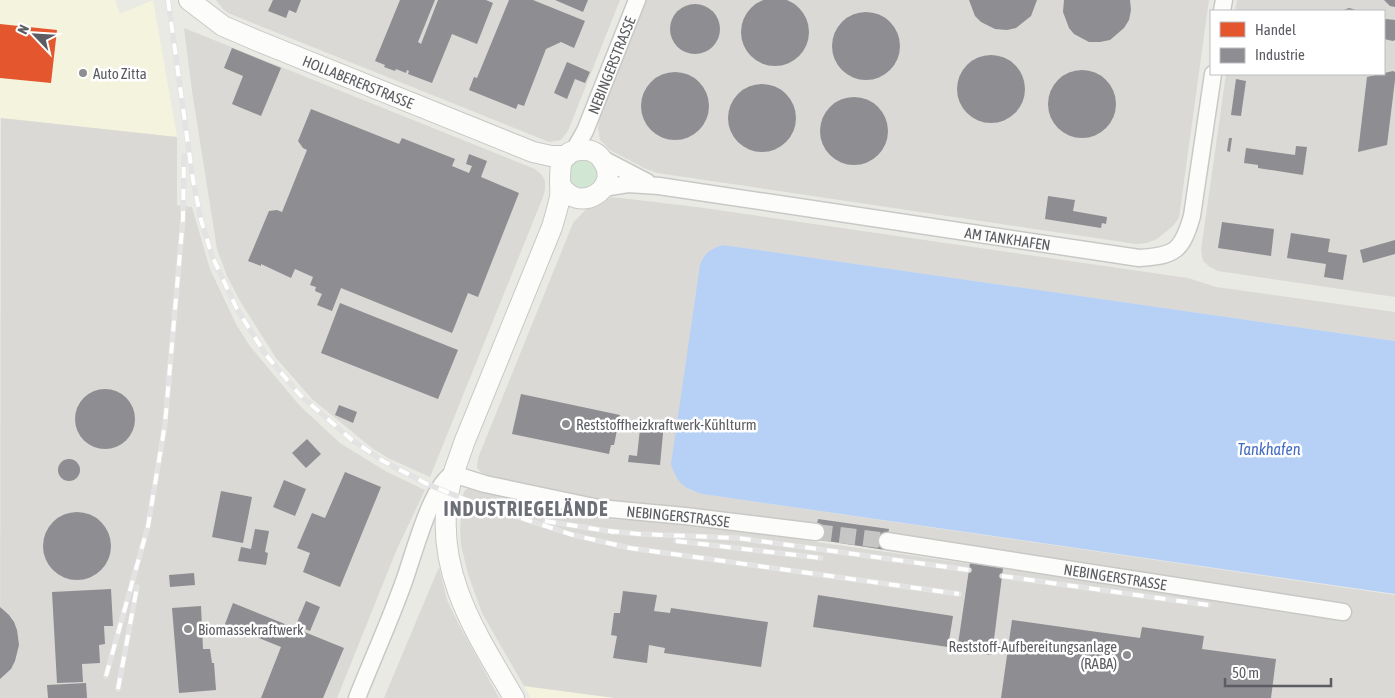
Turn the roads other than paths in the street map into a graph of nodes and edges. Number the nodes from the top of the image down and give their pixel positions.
1 (189, 0) edge
2 (637, 0) edge
3 (1213, 75) edge
4 (585, 131) junction
5 (598, 155) junction
6 (565, 166) junction
7 (659, 186) junction
8 (603, 188) junction
9 (582, 199) junction
10 (552, 227) junction
11 (451, 483) junction
12 (816, 532) tunnel mouth
13 (887, 541) tunnel mouth
14 (1343, 612) dead end
15 (357, 698) edge
16 (514, 698) edge

1 - 6 street, HOLLABERERSTRASSE
2 - 4 street, NEBINGERSTRASSE
3 - 7 street, AM TANKHAFEN
4 - 5 street
4 - 6 street, NEBINGERSTRASSE
5 - 6 street
5 - 7 street, AM TANKHAFEN
5 - 8 street
6 - 9 street
6 - 10 street
7 - 8 street, AM TANKHAFEN
8 - 9 street
9 - 10 street
10 - 11 street
11 - 12 street, NEBINGERSTRASSE
11 - 15 street
11 - 16 street
13 - 14 street, NEBINGERSTRASSE

